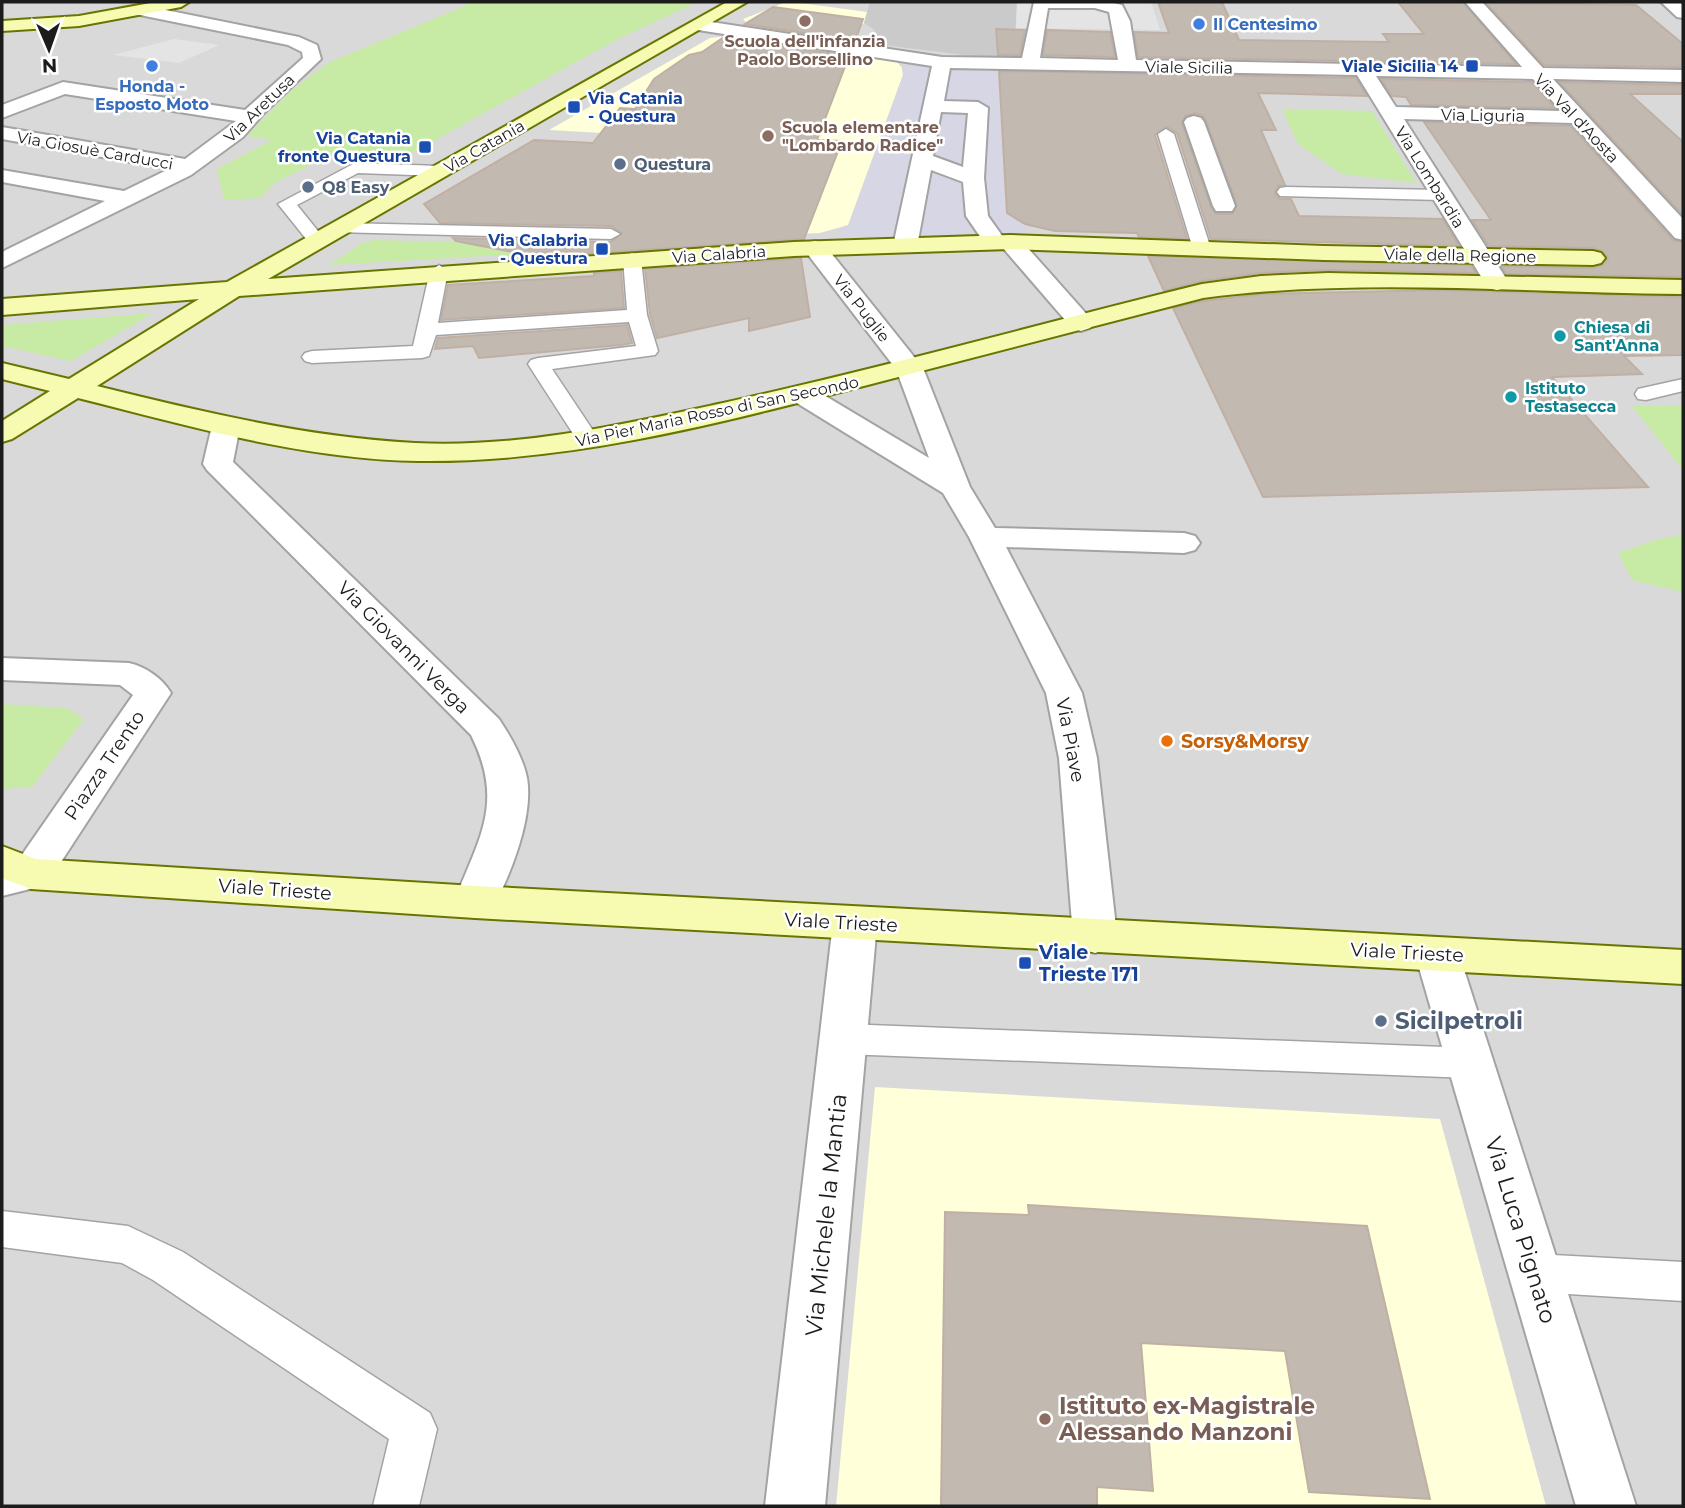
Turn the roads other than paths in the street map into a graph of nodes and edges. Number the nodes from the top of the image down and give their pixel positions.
1 (181, 2) edge
2 (1060, 2) edge
3 (1473, 2) edge
4 (1669, 2) edge
5 (739, 3) edge
6 (139, 6) edge
7 (1683, 13) edge
8 (698, 24) junction
9 (2, 26) edge
10 (942, 62) junction
11 (1030, 63) junction
12 (1128, 65) junction
13 (1363, 70) junction
14 (1536, 74) junction
15 (1683, 76) edge
16 (979, 83) dead end
17 (933, 106) junction
18 (978, 107) junction
19 (2, 112) edge
20 (1390, 113) junction
21 (249, 117) junction
22 (1576, 117) junction
23 (1194, 122) dead end
24 (2, 133) edge
25 (1166, 134) dead end
26 (922, 159) junction
27 (188, 166) junction
28 (440, 171) junction
29 (2, 176) edge
30 (973, 178) junction
31 (1286, 192) dead end
32 (1440, 195) junction
33 (127, 198) junction
34 (1224, 206) dead end
35 (340, 228) junction
36 (1683, 233) edge
37 (611, 234) dead end
38 (317, 242) junction
39 (1003, 242) junction
40 (905, 246) junction
41 (815, 248) junction
42 (1202, 249) junction
43 (1246, 251) junction
44 (1324, 253) junction
45 (1478, 256) junction
46 (632, 259) junction
47 (1619, 259) dead end
48 (2, 261) edge
49 (439, 271) junction
50 (1349, 281) junction
51 (1261, 283) junction
52 (1497, 283) junction
53 (237, 287) junction
54 (1683, 287) edge
55 (2, 307) edge
56 (638, 315) junction
57 (1081, 323) junction
58 (426, 330) junction
59 (312, 357) dead end
60 (909, 368) junction
61 (2, 371) edge
62 (1683, 385) edge
63 (74, 390) junction
64 (802, 394) junction
65 (1646, 394) dead end
66 (226, 426) junction
67 (2, 433) edge
68 (589, 441) junction
69 (955, 487) junction
70 (985, 537) junction
71 (1184, 543) dead end
72 (2, 668) edge
73 (11, 872) edge
74 (475, 902) junction
75 (855, 923) junction
76 (1096, 936) junction
77 (1437, 954) junction
78 (1683, 967) edge
79 (844, 1039) junction
80 (1471, 1063) junction
81 (2, 1229) edge
82 (1535, 1273) junction
83 (1683, 1282) edge
84 (396, 1506) edge
85 (795, 1506) edge
86 (1606, 1506) edge

1 - 6 street
2 - 11 street
2 - 12 street
3 - 14 street, Via Val d'Aosta
4 - 7 street
5 - 8 street, Via Catania
6 - 9 street
6 - 21 street, Via Aretusa
8 - 10 street, Viale Sicilia
8 - 28 street, Via Catania
10 - 11 street, Viale Sicilia
10 - 17 street
11 - 12 street, Viale Sicilia
12 - 13 street, Viale Sicilia
13 - 14 street, Viale Sicilia
13 - 20 street, Via Lombardia
14 - 15 street, Viale Sicilia
14 - 22 street, Via Val d'Aosta
16 - 18 street
17 - 18 street
17 - 26 street
18 - 30 street
19 - 21 street
20 - 22 street, Via Liguria
20 - 32 street, Via Lombardia
21 - 27 street, Via Aretusa
22 - 36 street, Via Val d'Aosta
23 - 34 street
24 - 27 street, Via Giosuè Carducci
25 - 42 lane
26 - 30 street
26 - 40 street
27 - 33 street, Via Aretusa
28 - 35 street, Via Catania
28 - 38 lane
29 - 33 street
30 - 39 street
31 - 32 lane
32 - 45 street, Via Lombardia
33 - 48 street, Via Aretusa
35 - 37 lane
35 - 38 street, Via Catania
38 - 53 street, Via Catania
39 - 40 street, Via Calabria
39 - 42 street, Via Calabria
39 - 57 street
40 - 41 street, Via Calabria
41 - 46 street, Via Calabria
41 - 60 street, Via Puglie
42 - 43 street, Via Calabria
43 - 44 street, Viale della Regione
43 - 51 street
44 - 45 street, Viale della Regione
44 - 50 street
45 - 47 street, Viale della Regione
45 - 52 street, Via Lombardia
46 - 49 street, Via Calabria
46 - 56 lane
49 - 53 street, Via Calabria
49 - 58 lane
50 - 51 street, Viale della Regione
50 - 52 street, Viale della Regione
51 - 57 street, Via Pier Maria Rosso di San Secondo
52 - 54 street, Viale della Regione
53 - 55 street, Via Calabria
53 - 63 street, Via Catania
56 - 58 lane
56 - 68 lane
57 - 60 street, Via Pier Maria Rosso di San Secondo
58 - 59 lane
60 - 64 street, Via Pier Maria Rosso di San Secondo
60 - 69 street, Via Piave
61 - 63 street, Via Pier Maria Rosso di San Secondo
62 - 65 lane
63 - 66 street, Via Pier Maria Rosso di San Secondo
63 - 67 street, Via Catania
64 - 68 street, Via Pier Maria Rosso di San Secondo
64 - 69 street, Via Piave
66 - 68 street, Via Pier Maria Rosso di San Secondo
66 - 74 street, Via Giovanni Verga
69 - 70 street, Via Piave
70 - 71 street
70 - 76 street, Via Piave
72 - 73 street, Piazza Trento
73 - 74 street, Viale Trieste
74 - 75 street, Viale Trieste
75 - 76 street, Viale Trieste
75 - 79 street, Via Michele la Mantia
76 - 77 street, Viale Trieste
77 - 78 street, Viale Trieste
77 - 80 street, Via Luca Pignato
79 - 80 lane
79 - 85 street, Via Michele la Mantia
80 - 82 street, Via Luca Pignato
81 - 84 lane
82 - 83 lane
82 - 86 street, Via Luca Pignato

